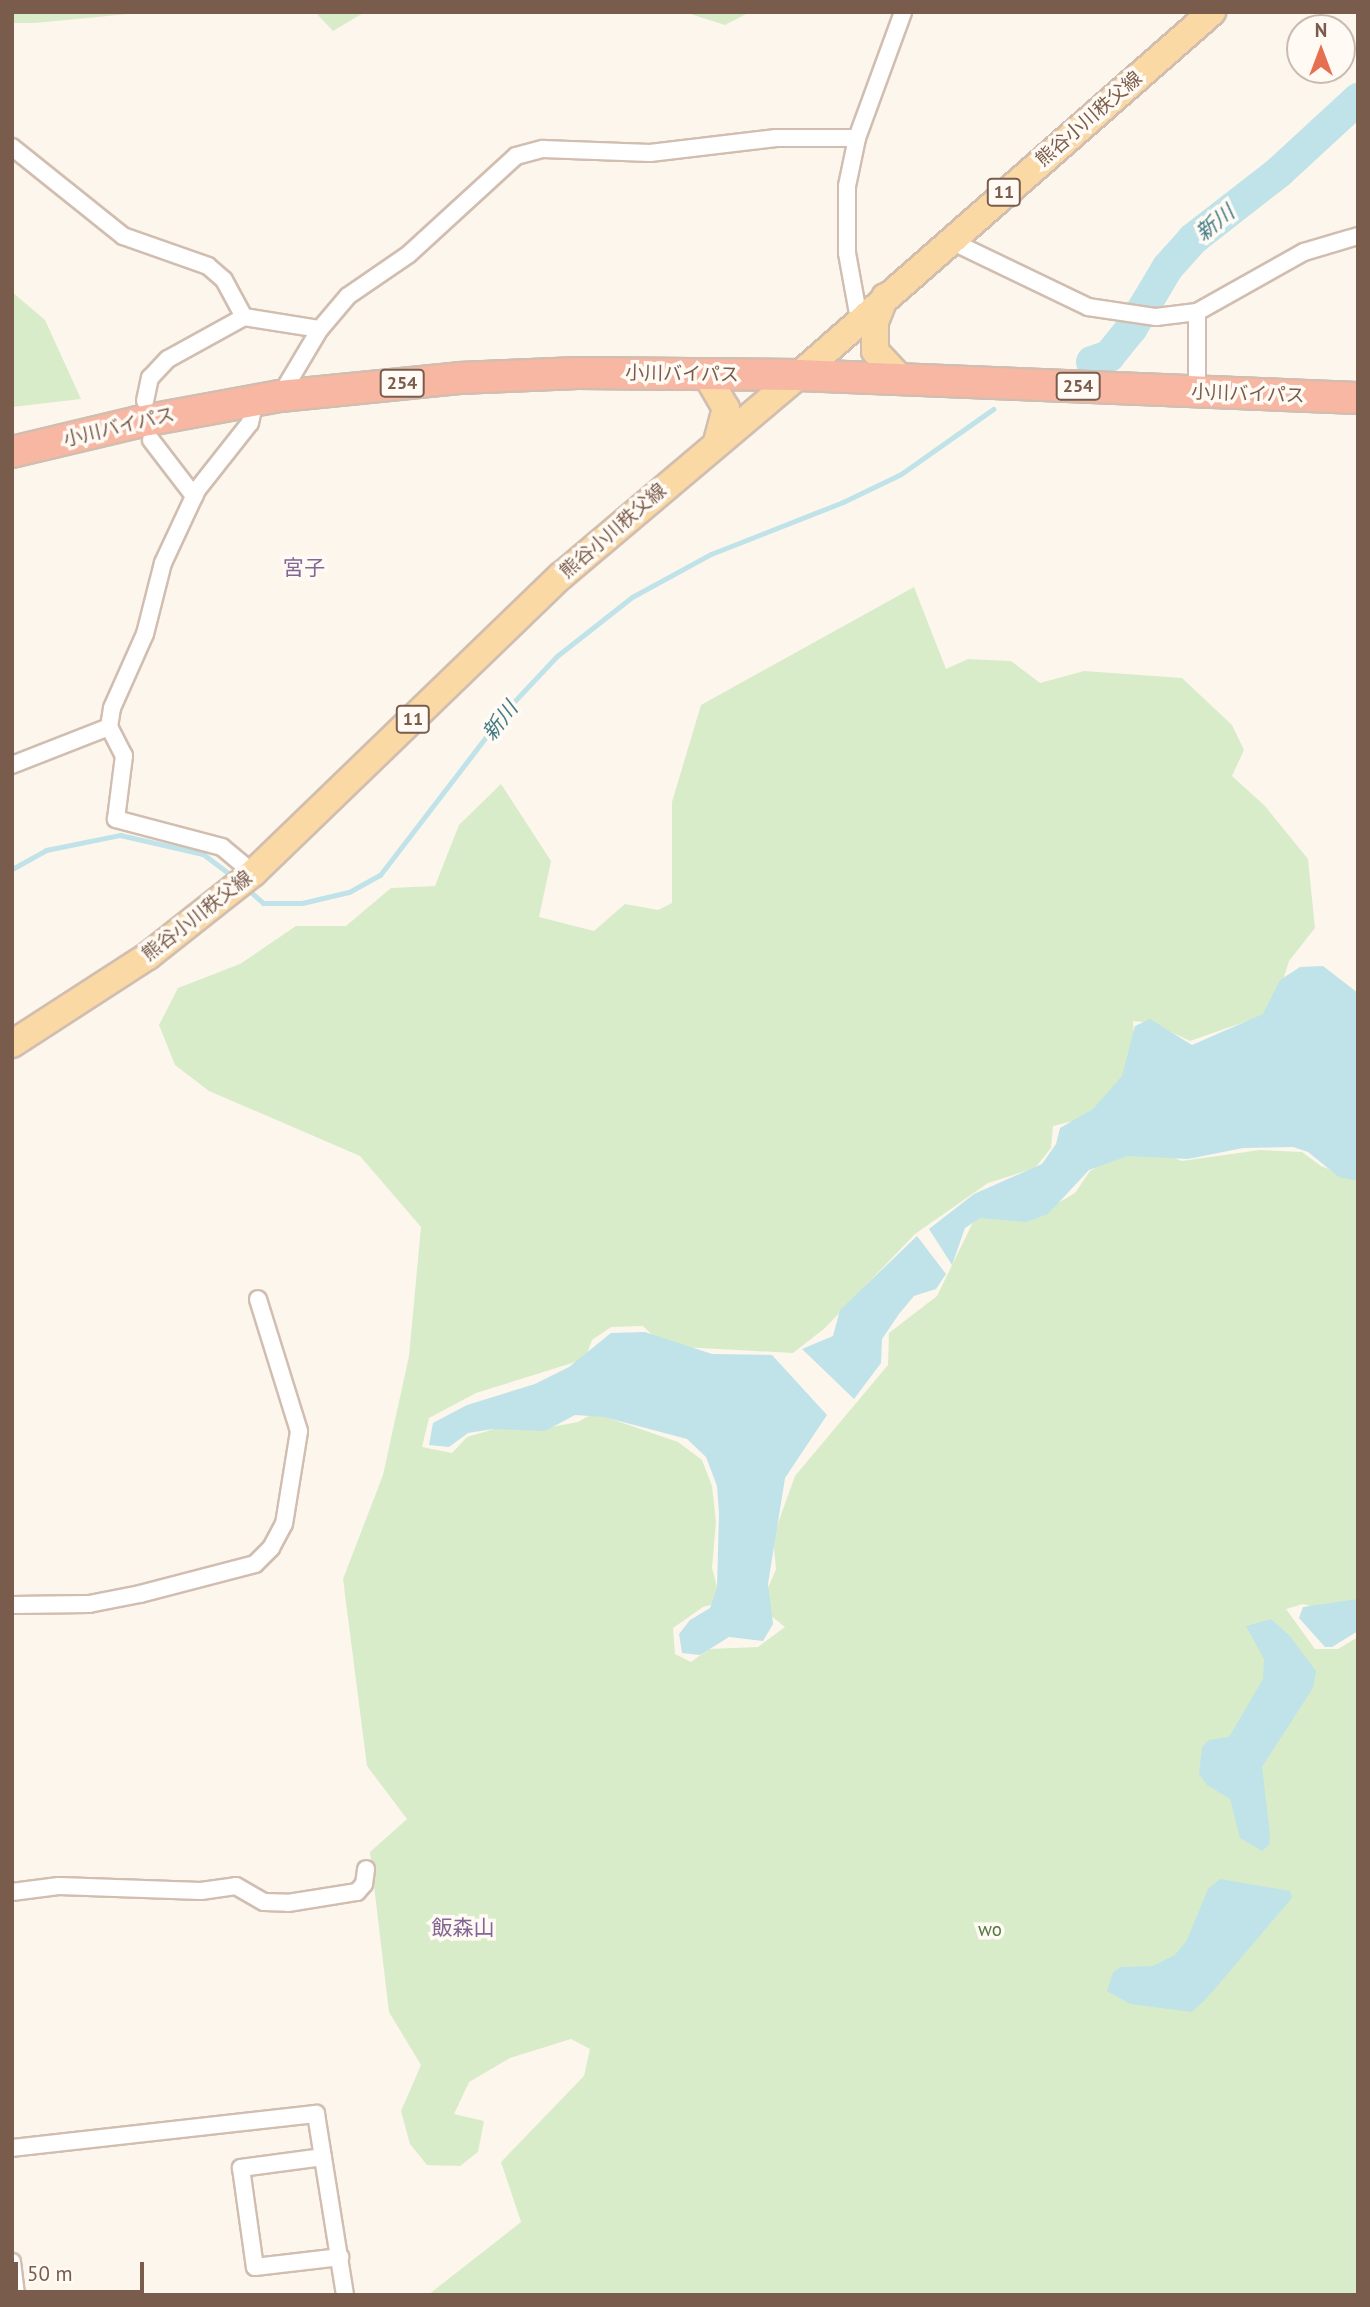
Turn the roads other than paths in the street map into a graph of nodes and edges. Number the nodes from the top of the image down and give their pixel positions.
1 (903, 12) edge
2 (1212, 12) edge
3 (856, 138) junction
4 (12, 147) edge
5 (1358, 236) edge
6 (949, 240) junction
7 (885, 296) junction
8 (1197, 312) junction
9 (244, 317) junction
10 (859, 319) junction
11 (320, 329) junction
12 (706, 374) junction
13 (799, 375) junction
14 (901, 379) junction
15 (1197, 391) junction
16 (268, 398) junction
17 (1358, 398) edge
18 (145, 401) dead end
19 (151, 440) dead end
20 (717, 442) junction
21 (12, 452) edge
22 (194, 496) junction
23 (109, 727) junction
24 (12, 765) edge
25 (253, 873) junction
26 (12, 1044) edge
27 (258, 1299) dead end
28 (12, 1605) edge
29 (366, 1869) dead end
30 (12, 1892) edge
31 (12, 2148) edge
32 (323, 2158) junction
33 (340, 2257) junction
34 (12, 2262) edge
35 (16, 2295) edge
36 (345, 2295) edge

1 - 3 street
2 - 6 main road, 熊谷小川秩父線 / 11
3 - 10 street
3 - 11 street
4 - 9 street
5 - 8 street
6 - 7 main road, 熊谷小川秩父線 / 11
6 - 8 street
7 - 10 main road, 熊谷小川秩父線 / 11
7 - 14 main road
8 - 15 street
9 - 11 street
9 - 18 street
10 - 13 main road, 熊谷小川秩父線 / 11
11 - 16 street
12 - 13 highway, 小川バイパス / 254
12 - 16 highway, 小川バイパス / 254
12 - 20 main road
13 - 14 highway, 小川バイパス / 254
13 - 20 main road, 熊谷小川秩父線 / 11
14 - 15 highway, 小川バイパス / 254
15 - 17 highway, 小川バイパス / 254
16 - 21 highway, 小川バイパス / 254
16 - 22 street
19 - 22 street
20 - 25 main road, 熊谷小川秩父線 / 11
22 - 23 street
23 - 24 street
23 - 25 street
25 - 26 main road, 熊谷小川秩父線 / 11
27 - 28 street
29 - 30 street
31 - 32 street
32 - 33 street
32 - 33 street
33 - 36 street
34 - 35 street

